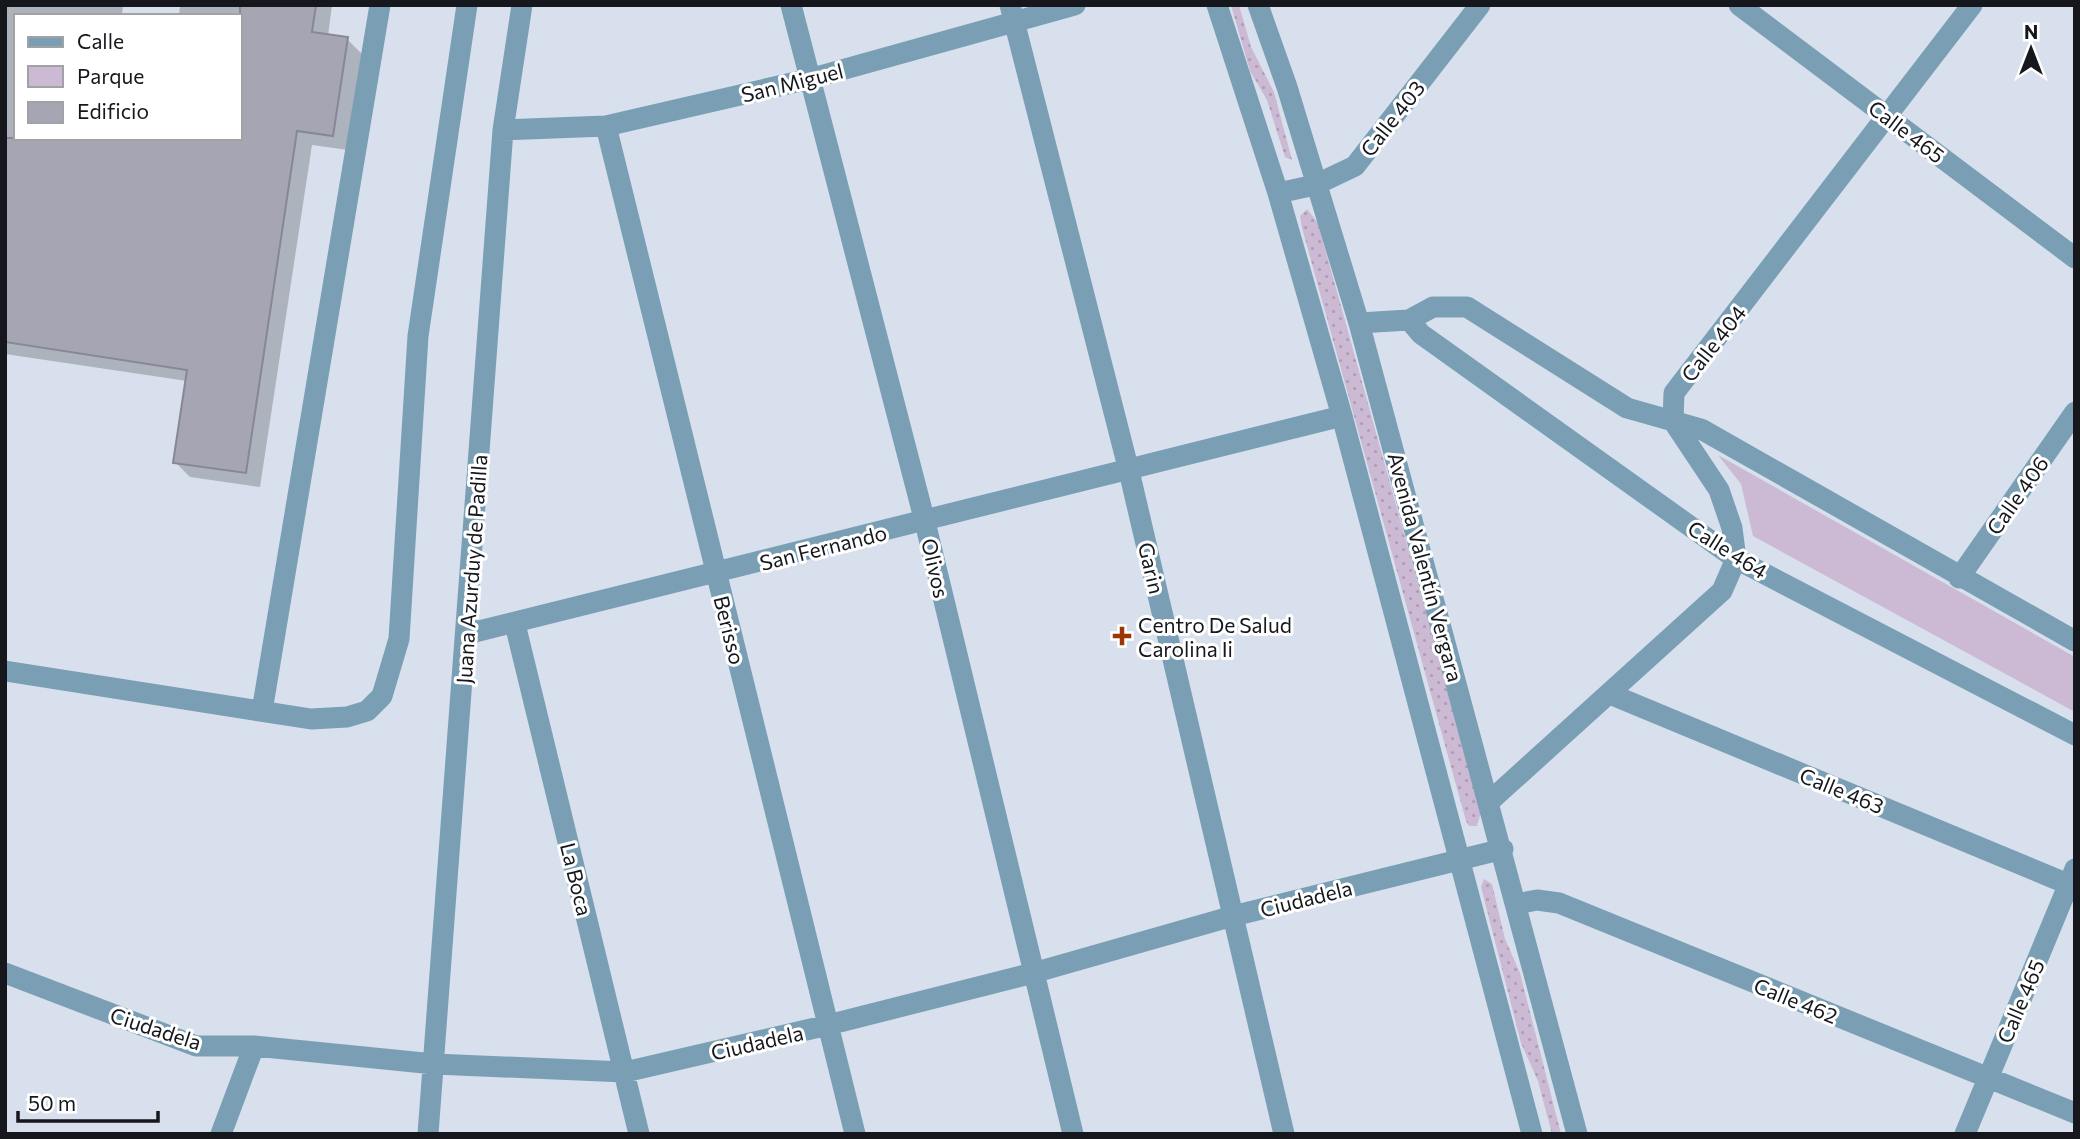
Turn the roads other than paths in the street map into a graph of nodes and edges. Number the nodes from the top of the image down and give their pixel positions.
1 (380, 5) edge
2 (467, 5) edge
3 (522, 5) edge
4 (791, 5) edge
5 (1075, 5) edge
6 (1217, 5) edge
7 (1258, 5) edge
8 (1480, 5) edge
9 (1739, 5) edge
10 (1972, 5) edge
11 (1013, 14) edge
12 (809, 79) junction
13 (1888, 116) junction
14 (606, 126) junction
15 (503, 130) junction
16 (1315, 185) junction
17 (1278, 193) junction
18 (2075, 258) edge
19 (1409, 320) junction
20 (1359, 323) junction
21 (2075, 412) edge
22 (1342, 416) junction
23 (1672, 421) junction
24 (1129, 471) junction
25 (925, 522) junction
26 (1736, 559) junction
27 (716, 573) junction
28 (1959, 578) junction
29 (515, 624) junction
30 (467, 634) junction
31 (2075, 641) edge
32 (5, 671) edge
33 (1610, 694) junction
34 (262, 711) junction
35 (2075, 735) edge
36 (1490, 802) junction
37 (1503, 849) junction
38 (1462, 861) junction
39 (2073, 880) edge
40 (1516, 904) junction
41 (1233, 916) junction
42 (5, 973) edge
43 (1033, 973) junction
44 (828, 1025) junction
45 (254, 1046) junction
46 (434, 1063) junction
47 (625, 1072) junction
48 (1988, 1079) junction
49 (2075, 1113) edge
50 (222, 1134) edge
51 (428, 1134) edge
52 (639, 1134) edge
53 (855, 1134) edge
54 (1073, 1134) edge
55 (1284, 1134) edge
56 (1532, 1134) edge
57 (1577, 1134) edge
58 (1965, 1134) edge

1 - 34 street
2 - 34 street
3 - 15 street, Juana Azurduy de Padilla
4 - 12 street, Olivos
5 - 11 street, San Miguel
6 - 17 street, Avenida Valentín Vergara
7 - 16 street, Avenida Valentín Vergara
8 - 16 street, Calle 403
9 - 13 street, Calle 465
10 - 13 street, Calle 404
11 - 12 street, San Miguel
11 - 24 street, Garin
12 - 14 street, San Miguel
12 - 25 street, Olivos
13 - 18 street, Calle 465
13 - 23 street, Calle 404
14 - 15 street, San Miguel
14 - 27 street, Berisso
15 - 30 street, Juana Azurduy de Padilla
16 - 17 street, Calle 403
16 - 20 street, Avenida Valentín Vergara
17 - 22 street, Avenida Valentín Vergara
19 - 20 street
19 - 23 street
19 - 26 street, Calle 464
20 - 36 street, Avenida Valentín Vergara
21 - 28 street, Calle 406
22 - 24 street, San Fernando
22 - 38 street, Avenida Valentín Vergara
23 - 26 street
23 - 28 street
24 - 25 street, San Fernando
24 - 41 street, Garin
25 - 27 street, San Fernando
25 - 43 street, Olivos
26 - 33 street
26 - 35 street, Calle 464
27 - 29 street, San Fernando
27 - 44 street, Berisso
28 - 31 street
29 - 30 street, San Fernando
29 - 47 street, La Boca
30 - 46 street, Juana Azurduy de Padilla
32 - 34 street
33 - 36 street
33 - 39 street, Calle 463
36 - 37 street, Avenida Valentín Vergara
37 - 38 street, Ciudadela
37 - 40 street, Avenida Valentín Vergara
38 - 41 street, Ciudadela
38 - 56 street, Avenida Valentín Vergara
39 - 48 street, Calle 465
40 - 48 street, Calle 462
40 - 57 street, Avenida Valentín Vergara
41 - 43 street, Ciudadela
41 - 55 street, Garin
42 - 45 street, Ciudadela
43 - 44 street, Ciudadela
43 - 54 street, Olivos
44 - 47 street, Ciudadela
44 - 53 street, Berisso
45 - 46 street, Ciudadela
45 - 50 street
46 - 47 street, Ciudadela
46 - 51 street, Juana Azurduy de Padilla
47 - 52 street, La Boca
48 - 49 street, Calle 462
48 - 58 street, Calle 465

